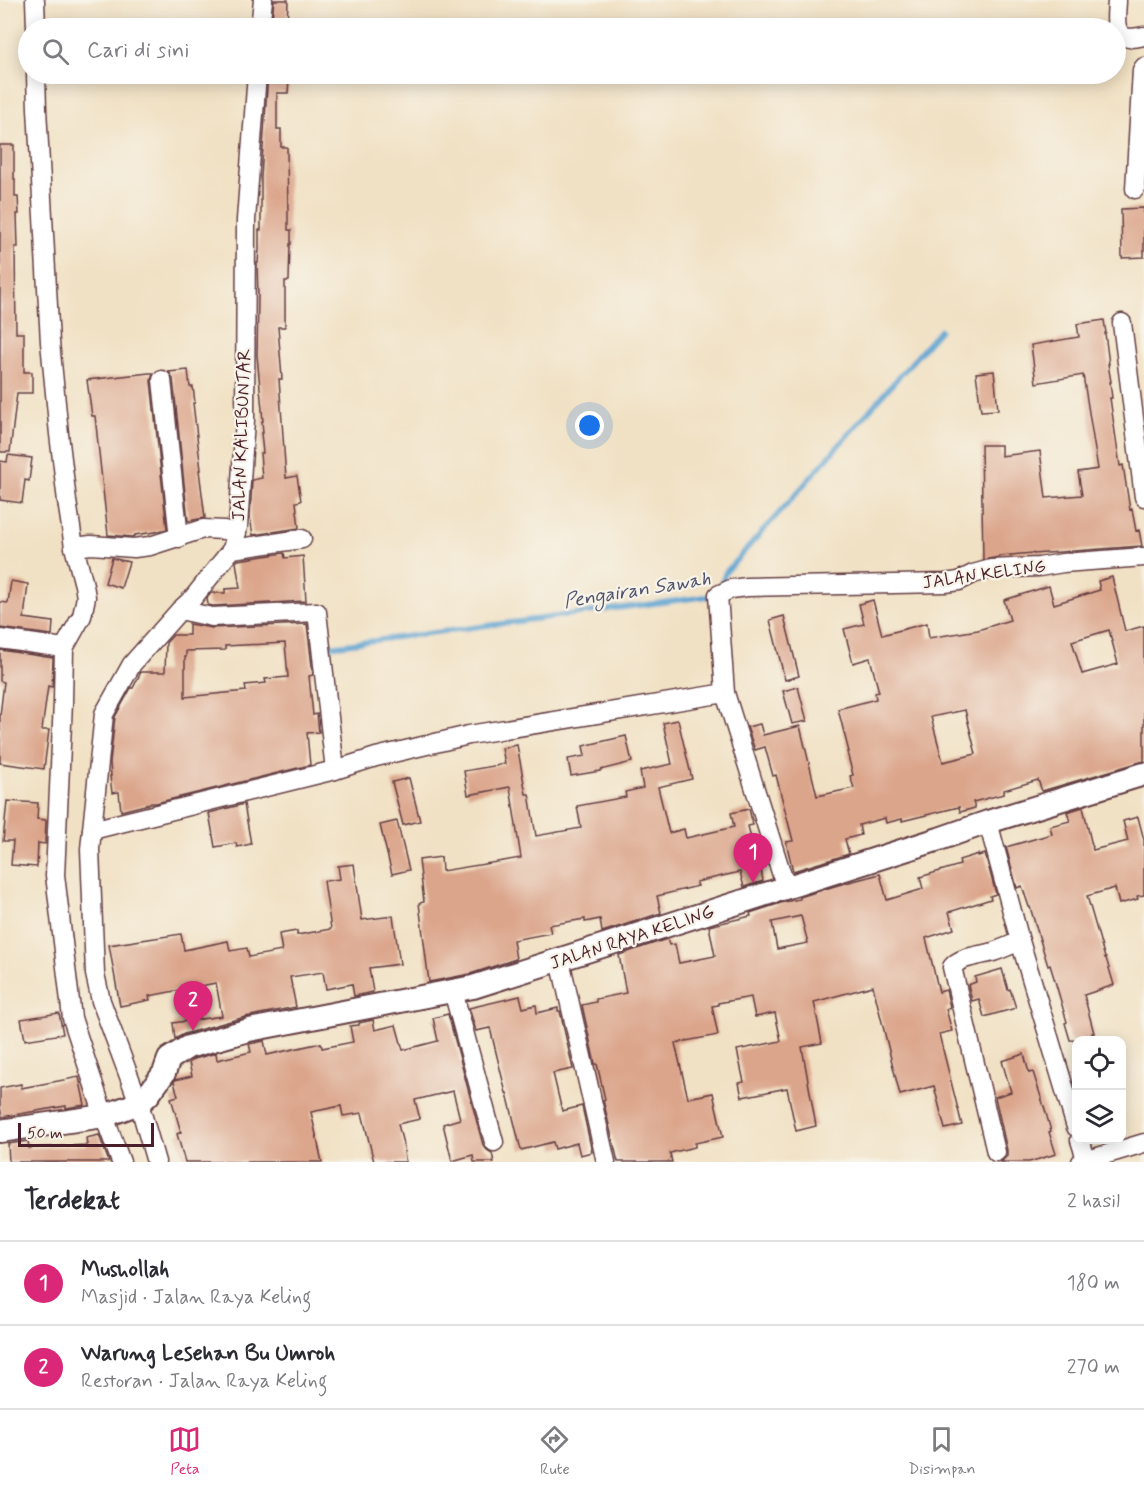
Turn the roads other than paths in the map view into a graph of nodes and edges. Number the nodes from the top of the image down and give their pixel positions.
1 (35, 0) edge
2 (263, 0) edge
3 (1117, 0) edge
4 (36, 18) edge
5 (261, 18) edge
6 (1116, 18) edge
7 (1126, 36) edge
8 (1144, 36) edge
9 (1144, 67) edge
10 (36, 84) edge
11 (256, 84) edge
12 (1135, 189) dead end
13 (1122, 323) dead end
14 (162, 380) dead end
15 (1144, 497) edge
16 (231, 537) junction
17 (179, 538) junction
18 (302, 539) dead end
19 (83, 546) junction
20 (1144, 557) edge
21 (180, 610) junction
22 (0, 639) edge
23 (64, 648) junction
24 (725, 693) junction
25 (335, 770) junction
26 (1144, 774) edge
27 (988, 822) junction
28 (92, 830) junction
29 (786, 888) junction
30 (1020, 941) junction
31 (560, 960) junction
32 (453, 991) junction
33 (138, 1104) junction
34 (1072, 1111) edge
35 (105, 1115) junction
36 (0, 1131) edge
37 (494, 1142) dead end
38 (1144, 1143) edge
39 (1081, 1144) edge
40 (996, 1152) dead end
41 (121, 1162) edge
42 (156, 1162) edge
43 (606, 1162) edge
44 (1085, 1162) edge

1 - 4 street
2 - 5 street
3 - 6 street
7 - 8 street
9 - 12 street
10 - 19 street
11 - 16 street, JALAN KALIBUNTAR
13 - 15 street
14 - 17 street
16 - 17 street
16 - 18 street
16 - 21 street
17 - 19 street
19 - 23 street
20 - 24 street, JALAN KELING
21 - 25 street
21 - 28 street
22 - 23 street
23 - 35 street
24 - 25 street
24 - 29 street
25 - 28 street
26 - 27 street, JALAN RAYA KELING
27 - 29 street, JALAN RAYA KELING
27 - 30 street
28 - 33 street
29 - 31 street, JALAN RAYA KELING
30 - 34 street
30 - 40 street
31 - 32 street, JALAN RAYA KELING
31 - 43 street
32 - 33 street, JALAN RAYA KELING
32 - 37 street
33 - 35 street
33 - 42 street
35 - 36 street
35 - 41 street
38 - 44 street
39 - 44 street

